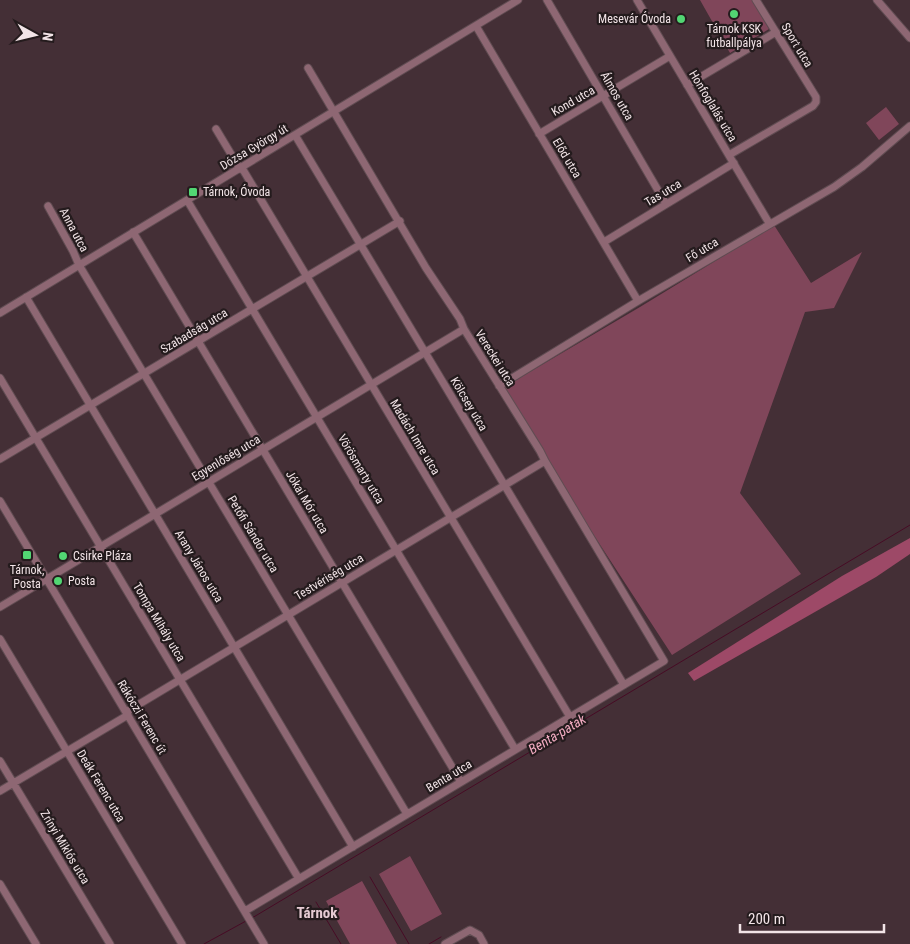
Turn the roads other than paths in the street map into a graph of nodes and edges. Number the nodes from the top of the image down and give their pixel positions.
1 (518, 0) edge
2 (547, 0) edge
3 (637, 0) edge
4 (756, 0) edge
5 (877, 0) edge
6 (476, 26) junction
7 (776, 32) junction
8 (910, 38) edge
9 (670, 56) junction
10 (308, 68) dead end
11 (688, 85) junction
12 (604, 96) junction
13 (335, 111) junction
14 (910, 126) edge
15 (216, 129) dead end
16 (539, 134) junction
17 (295, 135) junction
18 (729, 155) junction
19 (734, 163) junction
20 (241, 168) junction
21 (187, 200) junction
22 (666, 204) junction
23 (48, 206) dead end
24 (400, 221) junction
25 (770, 223) junction
26 (134, 232) junction
27 (604, 242) junction
28 (360, 244) junction
29 (79, 265) junction
30 (306, 277) junction
31 (26, 298) junction
32 (638, 301) junction
33 (252, 309) junction
34 (0, 313) edge
35 (464, 329) junction
36 (198, 341) junction
37 (425, 352) junction
38 (144, 373) junction
39 (0, 378) edge
40 (371, 385) junction
41 (499, 386) junction
42 (90, 405) junction
43 (317, 417) junction
44 (36, 438) junction
45 (263, 449) junction
46 (0, 460) edge
47 (545, 461) junction
48 (208, 482) junction
49 (504, 486) junction
50 (0, 501) edge
51 (154, 514) junction
52 (450, 518) junction
53 (101, 546) junction
54 (396, 550) junction
55 (46, 579) junction
56 (342, 583) junction
57 (0, 607) edge
58 (288, 615) junction
59 (0, 639) edge
60 (234, 647) junction
61 (664, 661) joint
62 (180, 679) junction
63 (624, 685) junction
64 (127, 714) junction
65 (570, 717) junction
66 (515, 749) junction
67 (67, 752) junction
68 (0, 761) edge
69 (462, 782) junction
70 (13, 783) junction
71 (0, 791) edge
72 (408, 814) junction
73 (353, 847) junction
74 (299, 879) junction
75 (0, 884) edge
76 (245, 911) junction
77 (36, 944) edge
78 (110, 944) edge
79 (182, 944) edge
80 (264, 944) edge
81 (445, 944) edge
82 (484, 944) edge

1 - 6 street, Dózsa György út
2 - 12 street, Álmos utca
3 - 9 street, Honfoglalás utca
4 - 7 street, Sport utca
5 - 8 street
6 - 13 street, Dózsa György út
6 - 16 street, Előd utca
7 - 11 street
7 - 18 street, Sport utca
9 - 11 street, Honfoglalás utca
9 - 12 street, Kond utca
10 - 13 street, Vereckei utca
11 - 18 street, Honfoglalás utca
12 - 16 street, Kond utca
12 - 22 street, Álmos utca
13 - 17 street, Dózsa György út
13 - 24 street, Vereckei utca
14 - 25 street, Fő utca
15 - 20 street, Madách Imre utca
16 - 27 street, Előd utca
17 - 20 street, Dózsa György út
17 - 28 street, Kölcsey utca
18 - 19 street, Honfoglalás utca
19 - 22 street, Tas utca
19 - 25 street, Honfoglalás utca
20 - 21 street, Dózsa György út
20 - 30 street, Madách Imre utca
21 - 26 street, Dózsa György út
21 - 33 street, Vörösmarty utca
22 - 27 street, Tas utca
23 - 29 street, Anna utca
24 - 28 street, Szabadság utca
24 - 35 street, Vereckei utca
25 - 32 street, Fő utca
26 - 29 street, Dózsa György út
26 - 36 street, Jókai Mór utca
27 - 32 street, Előd utca
28 - 30 street, Szabadság utca
28 - 37 street, Kölcsey utca
29 - 31 street, Dózsa György út
29 - 38 street, Petőfi Sándor utca
30 - 33 street, Szabadság utca
30 - 40 street, Madách Imre utca
31 - 34 street, Dózsa György út
31 - 42 street, Arany János utca
32 - 41 street, Fő utca
33 - 36 street, Szabadság utca
33 - 43 street, Vörösmarty utca
35 - 37 street, Egyenlőség utca
35 - 41 street, Vereckei utca
36 - 38 street, Szabadság utca
36 - 45 street, Jókai Mór utca
37 - 40 street, Egyenlőség utca
37 - 49 street, Kölcsey utca
38 - 42 street, Szabadság utca
38 - 48 street, Petőfi Sándor utca
39 - 44 street, Tompa Mihály utca
40 - 43 street, Egyenlőség utca
40 - 52 street, Madách Imre utca
41 - 47 street, Vereckei utca
42 - 44 street, Szabadság utca
42 - 51 street, Arany János utca
43 - 45 street, Egyenlőség utca
43 - 54 street, Vörösmarty utca
44 - 46 street, Szabadság utca
44 - 53 street, Tompa Mihály utca
45 - 48 street, Egyenlőség utca
45 - 56 street, Jókai Mór utca
47 - 49 street, Testvériség utca
47 - 61 street, Vereckei utca
48 - 51 street, Egyenlőség utca
48 - 58 street, Petőfi Sándor utca
49 - 52 street, Testvériség utca
49 - 63 street, Kölcsey utca
50 - 55 street, Rákóczi Ferenc út
51 - 53 street, Egyenlőség utca
51 - 60 street, Arany János utca
52 - 54 street, Testvériség utca
52 - 65 street, Madách Imre utca
53 - 55 street, Egyenlőség utca
53 - 62 street, Tompa Mihály utca
54 - 56 street, Testvériség utca
54 - 66 street, Vörösmarty utca
55 - 57 street, Egyenlőség utca
55 - 64 street, Rákóczi Ferenc út
56 - 58 street, Testvériség utca
56 - 69 street, Jókai Mór utca
58 - 60 street, Testvériség utca
58 - 72 street, Petőfi Sándor utca
59 - 67 street, Deák Ferenc utca
60 - 62 street, Testvériség utca
60 - 73 street, Arany János utca
61 - 63 street, Benta utca
62 - 64 street, Testvériség utca
62 - 74 street, Tompa Mihály utca
63 - 65 street, Benta utca
64 - 67 street, Testvériség utca
64 - 76 street, Rákóczi Ferenc út
65 - 66 street, Benta utca
66 - 69 street, Benta utca
67 - 70 street, Testvériség utca
67 - 79 street, Deák Ferenc utca
68 - 70 street, Zrínyi Miklós utca
69 - 72 street, Benta utca
70 - 71 street, Testvériség utca
70 - 78 street, Zrínyi Miklós utca
72 - 73 street, Benta utca
73 - 74 street, Benta utca
74 - 76 street, Benta utca
75 - 77 street
76 - 80 street, Rákóczi Ferenc út
81 - 82 street

